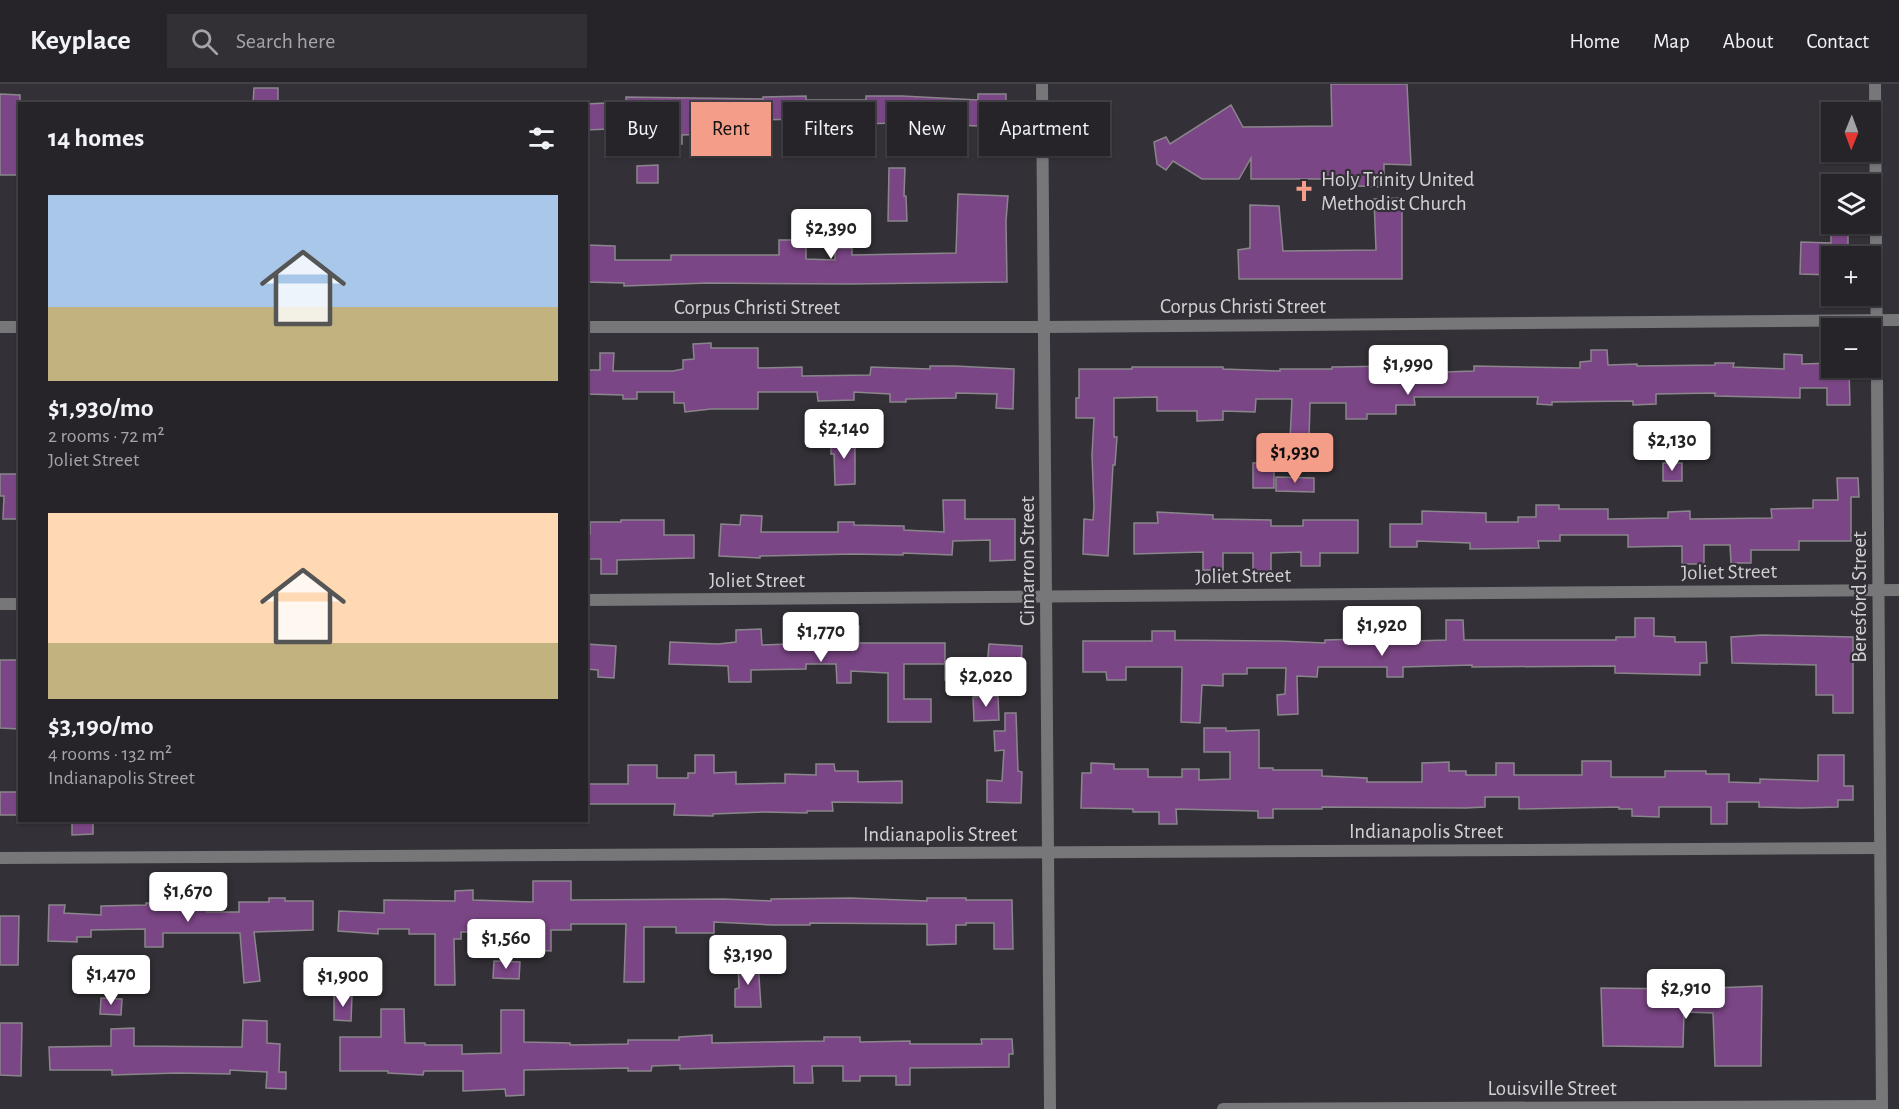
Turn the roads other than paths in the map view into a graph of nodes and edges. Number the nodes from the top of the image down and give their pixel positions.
1 (1042, 84) edge
2 (1875, 84) edge
3 (1876, 318) edge
4 (1821, 320) edge
5 (1881, 320) edge
6 (1899, 320) edge
7 (0, 327) edge
8 (18, 327) edge
9 (588, 327) edge
10 (1045, 327) junction
11 (1876, 378) edge
12 (1878, 590) junction
13 (1899, 590) edge
14 (1047, 598) junction
15 (588, 600) edge
16 (0, 604) edge
17 (18, 604) edge
18 (1880, 848) junction
19 (1048, 853) junction
20 (0, 858) edge
21 (1882, 1107) edge
22 (1050, 1109) edge
23 (1223, 1109) edge

1 - 10 street, Cimarron Street
2 - 3 street, Beresford Street
4 - 10 street, Corpus Christi Street
5 - 6 street, Corpus Christi Street
7 - 8 street
9 - 10 street, Corpus Christi Street
10 - 14 street, Cimarron Street
11 - 12 street, Beresford Street
12 - 13 street, Joliet Street
12 - 14 street, Joliet Street
12 - 18 street, Beresford Street
14 - 15 street, Joliet Street
14 - 19 street, Cimarron Street
16 - 17 street
18 - 19 street, Indianapolis Street
18 - 21 street, Beresford Street
19 - 20 street, Indianapolis Street
19 - 22 street, Cimarron Street
21 - 23 street, Louisville Street

